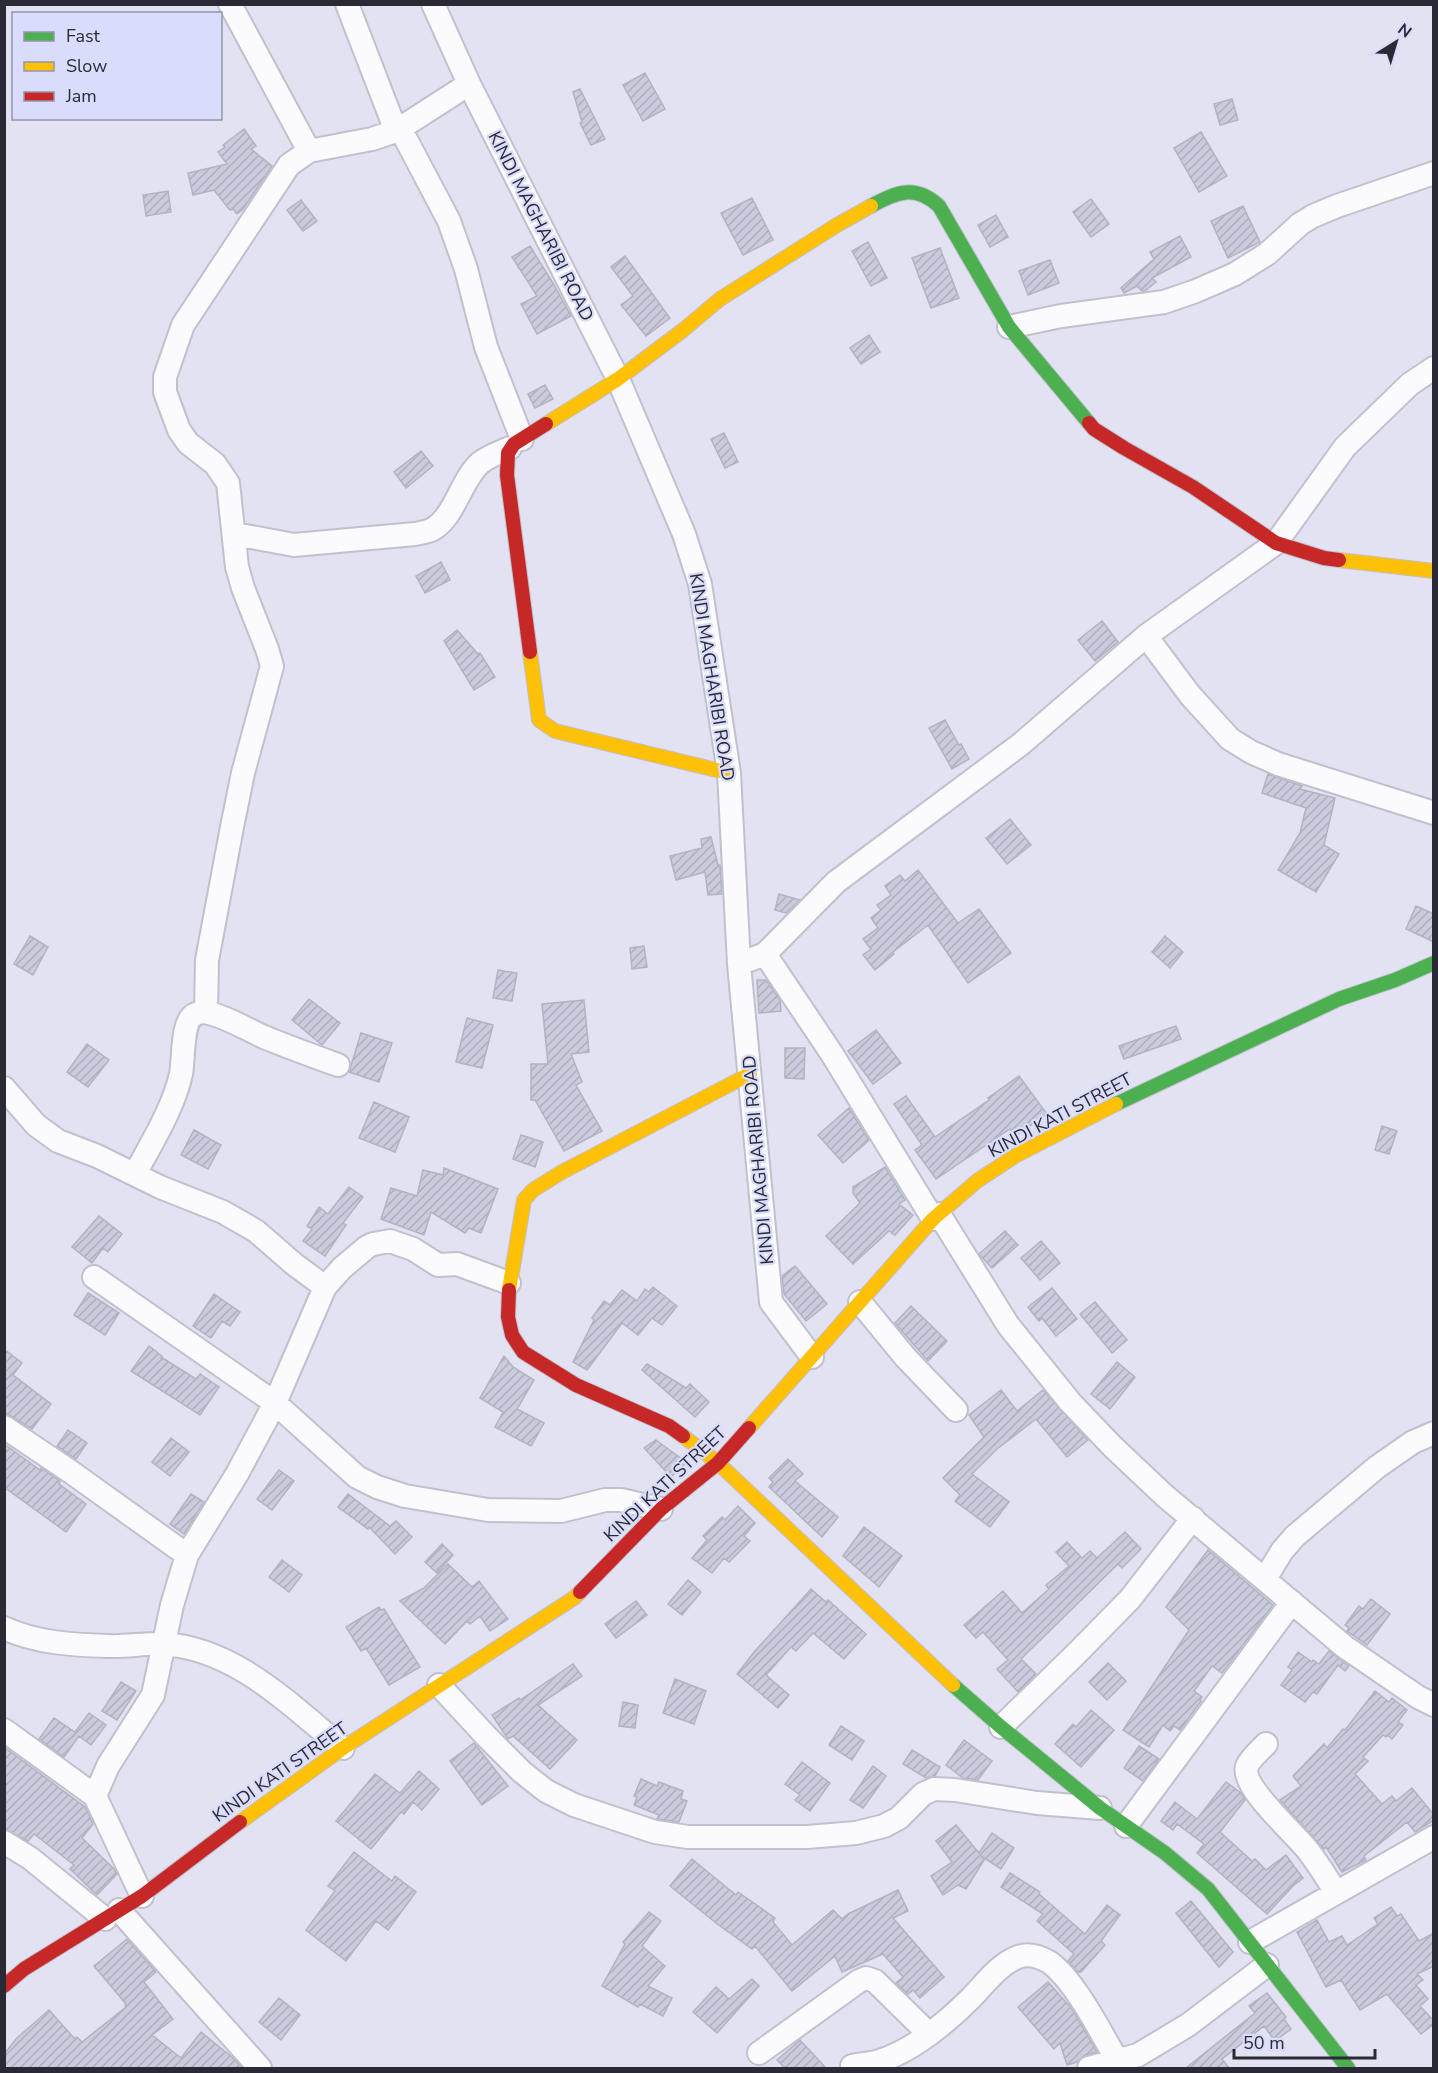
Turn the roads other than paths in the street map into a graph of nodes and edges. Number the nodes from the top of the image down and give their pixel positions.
1 (230, 4) edge
2 (347, 4) edge
3 (433, 4) edge
4 (469, 84) junction
5 (398, 130) junction
6 (309, 151) junction
7 (1434, 173) edge
8 (1009, 327) junction
9 (1434, 368) edge
10 (618, 379) junction
11 (516, 444) junction
12 (235, 534) junction
13 (1276, 543) junction
14 (1434, 571) edge
15 (1146, 636) junction
16 (729, 773) junction
17 (1434, 813) edge
18 (765, 954) junction
19 (1434, 963) edge
20 (739, 964) junction
21 (206, 1012) junction
22 (338, 1065) dead end
23 (750, 1074) junction
24 (4, 1088) edge
25 (135, 1174) junction
26 (936, 1216) junction
27 (94, 1277) dead end
28 (509, 1283) junction
29 (325, 1287) junction
30 (860, 1302) junction
31 (812, 1357) junction
32 (275, 1403) junction
33 (956, 1410) dead end
34 (4, 1427) edge
35 (1434, 1433) edge
36 (718, 1464) junction
37 (661, 1509) junction
38 (1193, 1518) junction
39 (187, 1555) junction
40 (1265, 1579) junction
41 (1292, 1602) junction
42 (4, 1628) edge
43 (163, 1644) junction
44 (439, 1685) junction
45 (1434, 1705) edge
46 (1001, 1727) junction
47 (4, 1730) edge
48 (1266, 1744) dead end
49 (343, 1748) junction
50 (95, 1796) junction
51 (1100, 1808) junction
52 (1126, 1826) junction
53 (1434, 1837) edge
54 (4, 1842) edge
55 (1335, 1892) junction
56 (142, 1896) junction
57 (112, 1915) junction
58 (1250, 1942) junction
59 (1267, 1965) junction
60 (4, 1986) edge
61 (929, 2034) junction
62 (759, 2053) dead end
63 (1117, 2060) junction
64 (852, 2066) dead end
65 (260, 2068) edge
66 (1089, 2068) edge
67 (1348, 2068) edge

1 - 6 street
2 - 5 street
3 - 4 street, KINDI MAGHARIBI ROAD
4 - 5 street
4 - 10 street, KINDI MAGHARIBI ROAD
5 - 6 street
5 - 11 street
6 - 12 street
7 - 8 street
8 - 10 street
8 - 13 street
9 - 13 street
10 - 11 street
10 - 16 street, KINDI MAGHARIBI ROAD
11 - 12 street
11 - 16 street
12 - 21 street
13 - 14 street
13 - 15 street
15 - 17 street
15 - 18 street
16 - 20 street, KINDI MAGHARIBI ROAD
18 - 20 street
18 - 26 street
19 - 26 street, KINDI KATI STREET
20 - 23 street, KINDI MAGHARIBI ROAD
21 - 22 street
21 - 25 street
23 - 28 street
23 - 31 street, KINDI MAGHARIBI ROAD
24 - 25 street
25 - 29 street
26 - 30 street, KINDI KATI STREET
26 - 38 street
27 - 32 street
28 - 29 street
28 - 36 street
29 - 32 street
30 - 31 street, KINDI KATI STREET
30 - 33 street
31 - 36 street, KINDI KATI STREET
32 - 37 street
32 - 39 street
34 - 39 street
35 - 40 street
36 - 37 street, KINDI KATI STREET
36 - 46 street
37 - 44 street, KINDI KATI STREET
38 - 40 street
38 - 46 street
39 - 43 street
40 - 41 street
41 - 45 street
41 - 52 street
42 - 43 street
43 - 49 street
43 - 50 street
44 - 49 street, KINDI KATI STREET
44 - 51 street
46 - 51 street
47 - 50 street
48 - 55 street
49 - 56 street, KINDI KATI STREET
50 - 56 street
51 - 52 street
52 - 58 street
53 - 55 street
54 - 57 street
55 - 58 street
56 - 57 street, KINDI KATI STREET
57 - 60 street, KINDI KATI STREET
57 - 65 street
58 - 59 street
59 - 63 street
59 - 67 street
61 - 62 street
61 - 63 street
61 - 64 street
63 - 66 street

